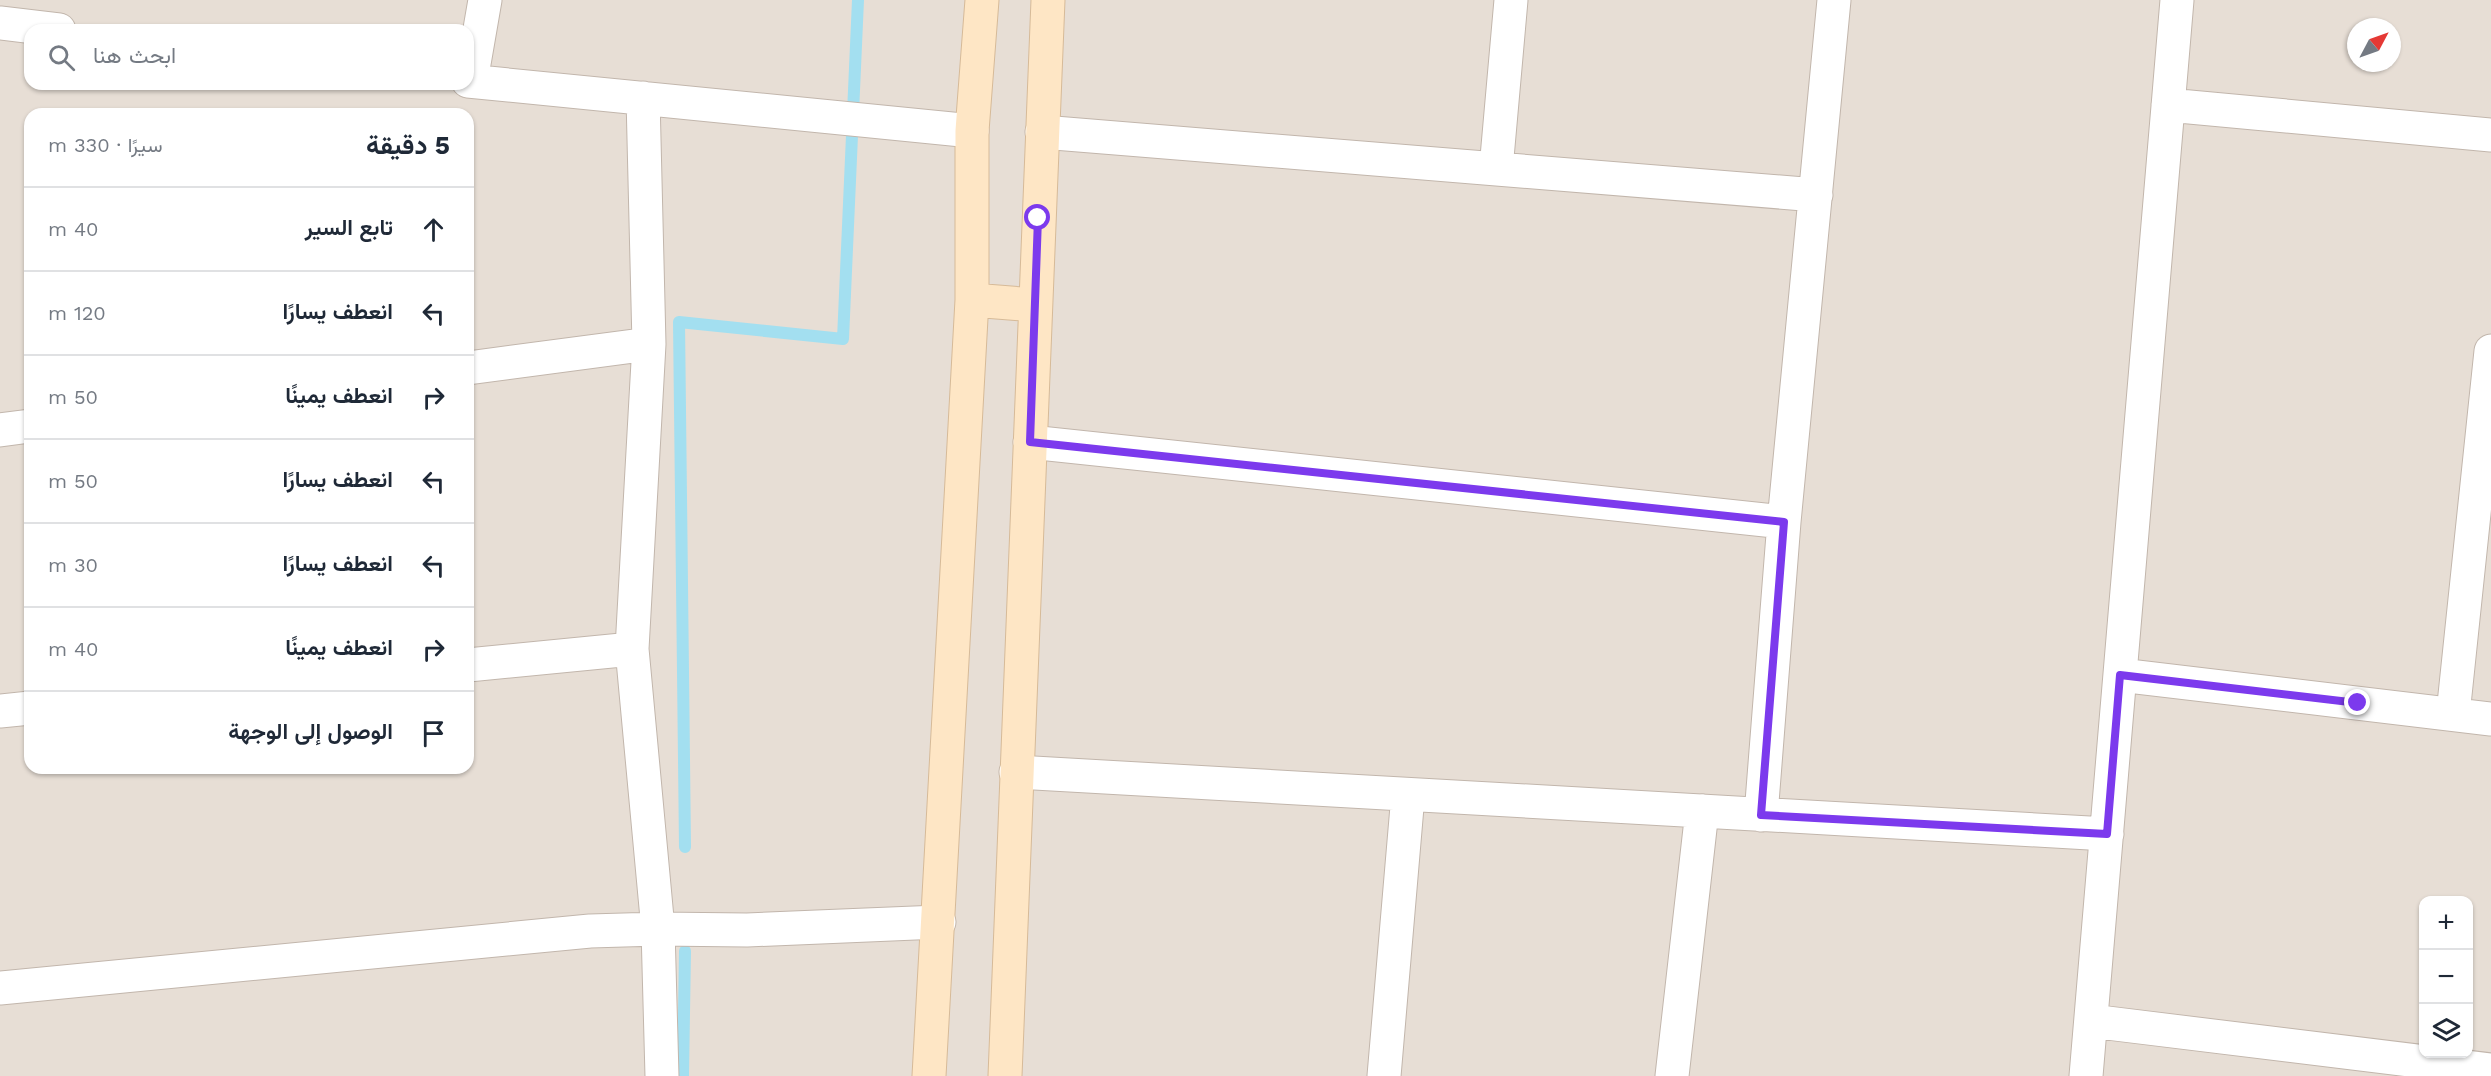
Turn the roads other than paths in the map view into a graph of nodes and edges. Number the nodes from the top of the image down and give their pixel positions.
1 (485, 0) edge
2 (982, 0) edge
3 (1048, 0) edge
4 (1511, 0) edge
5 (1834, 0) edge
6 (2177, 0) edge
7 (0, 23) edge
8 (24, 26) edge
9 (474, 59) edge
10 (474, 81) edge
11 (643, 98) junction
12 (2168, 105) junction
13 (972, 131) junction
14 (1042, 132) junction
15 (2491, 135) edge
16 (1497, 169) junction
17 (1816, 195) junction
18 (972, 300) junction
19 (1035, 305) junction
20 (649, 344) junction
21 (2491, 351) edge
22 (474, 367) edge
23 (24, 427) edge
24 (0, 430) edge
25 (1030, 442) junction
26 (1784, 522) junction
27 (632, 649) junction
28 (474, 664) edge
29 (2120, 675) junction
30 (24, 709) edge
31 (0, 711) edge
32 (2453, 714) junction
33 (2491, 719) edge
34 (1016, 772) junction
35 (1408, 795) junction
36 (1702, 811) junction
37 (1761, 815) junction
38 (2107, 834) junction
39 (939, 922) junction
40 (658, 928) junction
41 (0, 988) edge
42 (2091, 1021) junction
43 (2432, 1070) edge
44 (2491, 1070) edge
45 (662, 1076) edge
46 (929, 1076) edge
47 (1005, 1076) edge
48 (1384, 1076) edge
49 (1672, 1076) edge
50 (2086, 1076) edge

1 - 9 street
2 - 13 street
3 - 14 street
4 - 16 street
5 - 17 street
6 - 12 street
7 - 8 street
10 - 11 street
11 - 13 street
11 - 20 street
12 - 15 street
12 - 29 street
13 - 18 street
14 - 16 street
14 - 19 street
16 - 17 street
17 - 26 street
18 - 19 street
18 - 39 street
19 - 25 street
20 - 22 street
20 - 27 street
21 - 32 street
23 - 24 street
25 - 26 street
25 - 34 street
26 - 37 street
27 - 28 street
27 - 40 street
29 - 32 street
29 - 38 street
30 - 31 street
32 - 33 street
34 - 35 street
34 - 47 street
35 - 36 street
35 - 48 street
36 - 37 street
36 - 49 street
37 - 38 street
38 - 42 street
39 - 40 street
39 - 46 street
40 - 41 street
40 - 45 street
42 - 43 street
42 - 50 street
43 - 44 street

